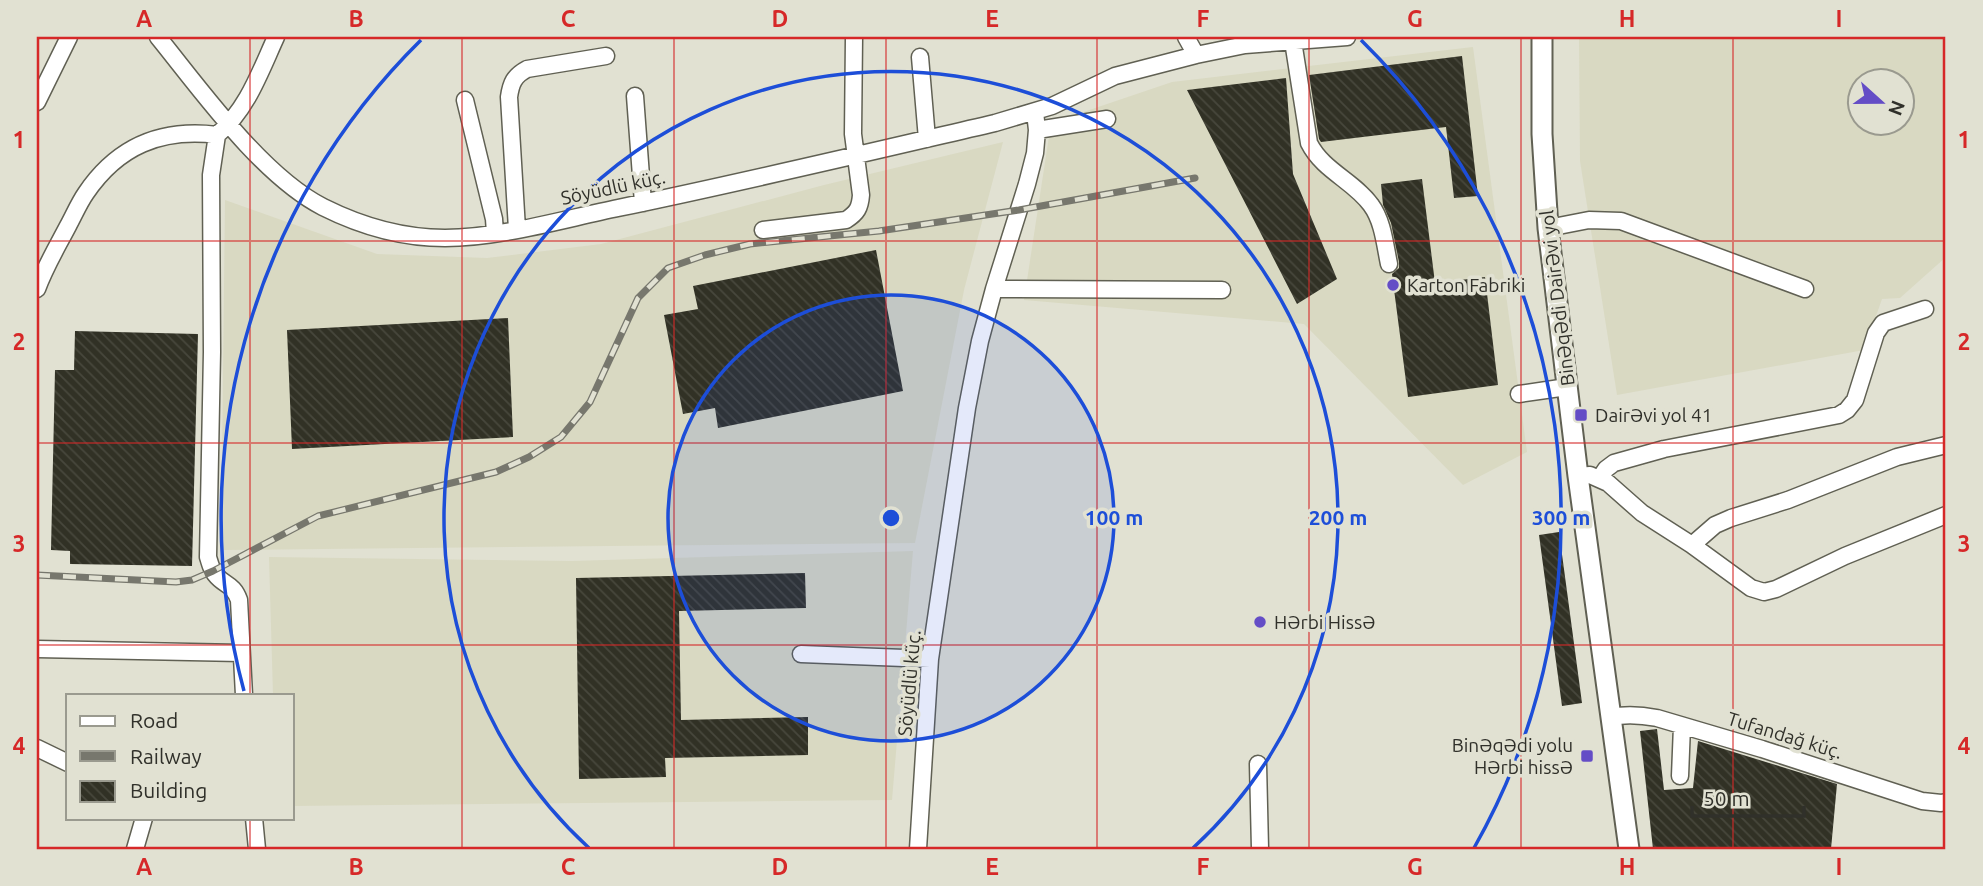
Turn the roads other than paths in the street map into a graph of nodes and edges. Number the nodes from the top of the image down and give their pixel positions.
1 (69, 37) edge
2 (158, 37) edge
3 (276, 37) edge
4 (854, 37) edge
5 (1186, 37) edge
6 (1347, 37) edge
7 (1542, 37) edge
8 (1293, 41) junction
9 (1196, 55) junction
10 (606, 56) dead end
11 (920, 57) dead end
12 (635, 96) dead end
13 (465, 100) dead end
14 (37, 102) edge
15 (1035, 112) junction
16 (1107, 119) dead end
17 (223, 130) junction
18 (1037, 130) junction
19 (927, 139) junction
20 (855, 156) junction
21 (643, 203) junction
22 (1548, 228) junction
23 (517, 229) junction
24 (763, 230) dead end
25 (495, 233) junction
26 (1389, 264) dead end
27 (37, 289) edge
28 (993, 289) junction
29 (1805, 289) dead end
30 (1222, 290) dead end
31 (1924, 309) dead end
32 (1567, 387) junction
33 (1519, 394) dead end
34 (1946, 445) edge
35 (1578, 476) junction
36 (1600, 478) junction
37 (1946, 515) edge
38 (1692, 545) junction
39 (37, 649) edge
40 (241, 653) junction
41 (802, 654) dead end
42 (930, 659) junction
43 (244, 694) edge
44 (1611, 717) junction
45 (1682, 726) junction
46 (37, 748) edge
47 (66, 762) edge
48 (1258, 764) dead end
49 (1680, 776) dead end
50 (1946, 802) edge
51 (143, 820) edge
52 (254, 820) edge
53 (135, 849) edge
54 (257, 849) edge
55 (918, 849) edge
56 (1260, 849) edge
57 (1629, 849) edge

1 - 14 street
2 - 17 street, Söyüdlü küç.
3 - 17 street
4 - 20 street
5 - 9 street
6 - 8 street, Söyüdlü küç.
7 - 22 main road, Binəqədi Dairəvi yol
8 - 9 street, Söyüdlü küç.
8 - 26 street
9 - 15 street, Söyüdlü küç.
10 - 23 street
11 - 19 street
12 - 21 street
13 - 25 street
15 - 18 street, Söyüdlü küç.
15 - 19 street, Söyüdlü küç.
16 - 18 street
17 - 25 street, Söyüdlü küç.
17 - 27 street
17 - 40 street
18 - 28 street, Söyüdlü küç.
19 - 20 street, Söyüdlü küç.
20 - 21 street, Söyüdlü küç.
20 - 24 street
21 - 23 street, Söyüdlü küç.
22 - 29 street
22 - 32 main road, Binəqədi Dairəvi yol
23 - 25 street, Söyüdlü küç.
28 - 30 street
28 - 42 street, Söyüdlü küç.
31 - 36 street
32 - 33 street
32 - 35 main road, Binəqədi Dairəvi yol
34 - 38 street
35 - 36 street
35 - 44 main road, Binəqədi Dairəvi yol
36 - 38 street
37 - 38 street
39 - 40 street
40 - 43 street
41 - 42 street
42 - 55 street, Söyüdlü küç.
44 - 45 street, Tufandağ küç.
44 - 57 main road, Binəqədi Dairəvi yol
45 - 49 street
45 - 50 street, Tufandağ küç.
46 - 47 street
48 - 56 street
51 - 53 street
52 - 54 street

